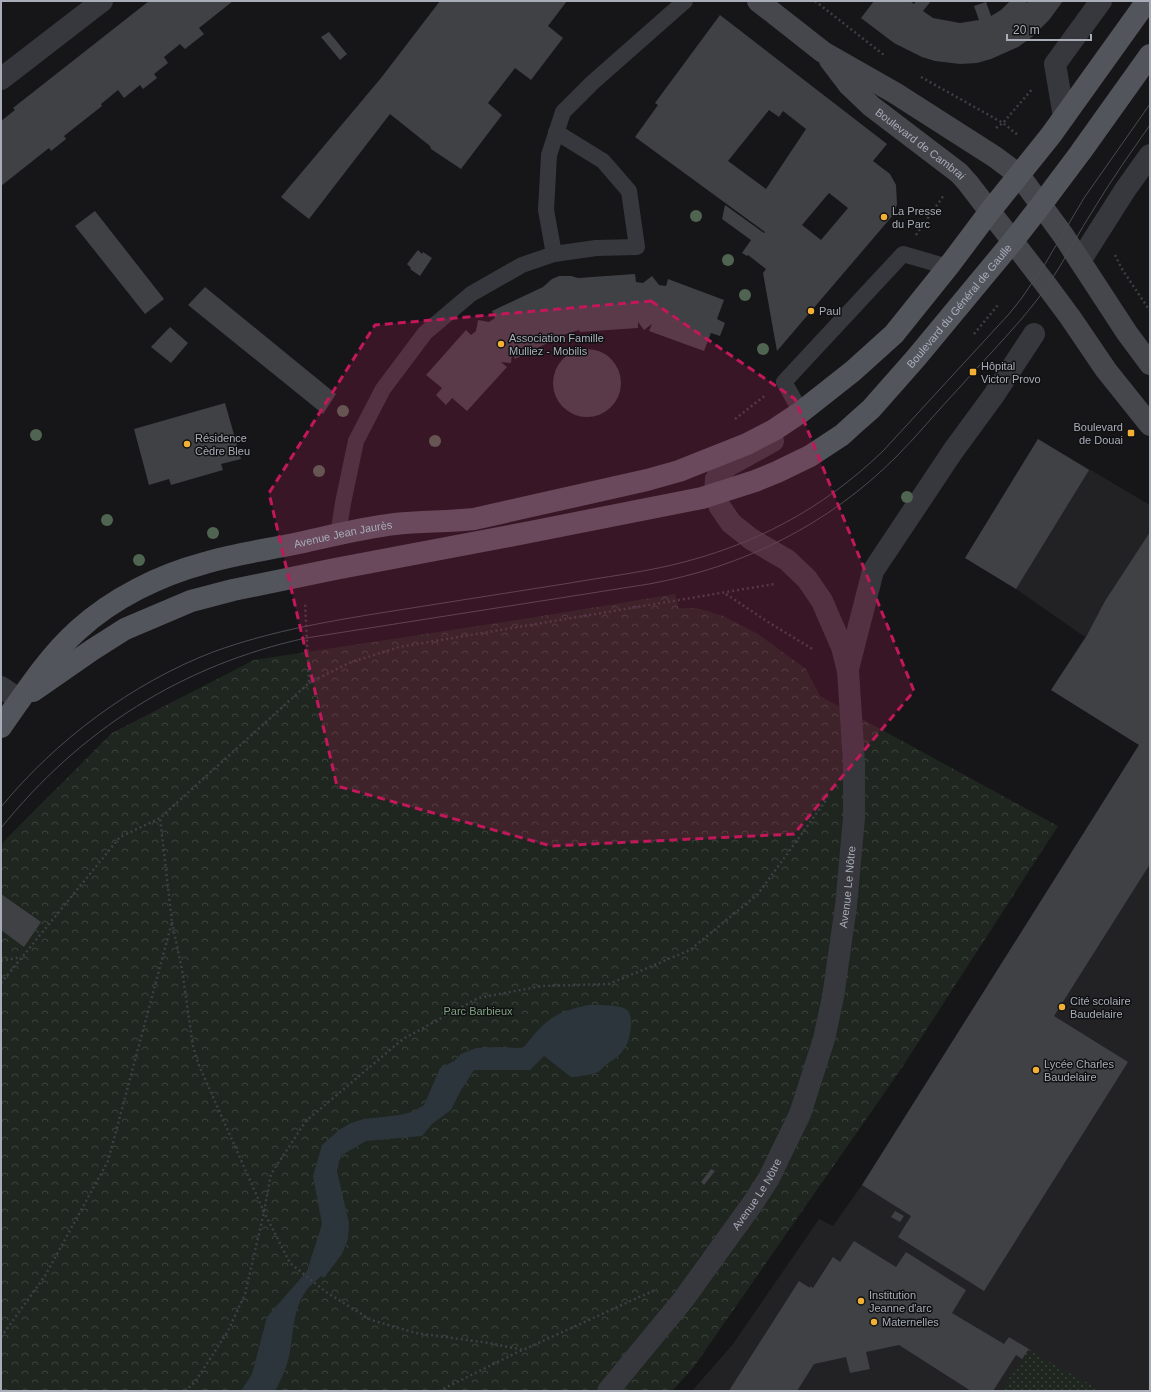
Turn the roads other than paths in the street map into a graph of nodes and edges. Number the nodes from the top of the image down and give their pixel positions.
1 (102, 1) edge
2 (685, 1) edge
3 (758, 1) edge
4 (1101, 1) edge
5 (1147, 1) edge
6 (823, 52) junction
7 (1150, 55) edge
8 (1, 80) edge
9 (1064, 117) junction
10 (556, 132) junction
11 (1150, 155) edge
12 (1019, 176) junction
13 (1041, 205) junction
14 (990, 212) junction
15 (1013, 241) junction
16 (554, 254) junction
17 (1080, 261) junction
18 (948, 267) junction
19 (1034, 334) dead end
20 (1150, 364) edge
21 (801, 412) junction
22 (1150, 426) edge
23 (715, 494) junction
24 (338, 535) junction
25 (848, 671) junction
26 (1, 687) edge
27 (20, 700) junction
28 (1, 727) edge
29 (608, 1391) edge

1 - 8 street
2 - 10 lane
3 - 6 main road, Boulevard de Cambrai
4 - 9 street
5 - 9 main road
6 - 12 main road, Boulevard de Cambrai
6 - 14 main road, Boulevard de Cambrai
7 - 13 main road, Boulevard du Général de Gaulle
9 - 12 main road
10 - 16 lane
10 - 16 lane
11 - 17 street
12 - 13 main road, Boulevard de Cambrai
12 - 14 main road
13 - 15 main road, Boulevard du Général de Gaulle
13 - 17 main road
14 - 15 main road, Boulevard de Cambrai
14 - 18 main road
15 - 22 main road
15 - 23 main road, Boulevard du Général de Gaulle
16 - 24 lane
17 - 20 main road
18 - 21 main road
18 - 21 lane
19 - 25 street
21 - 23 street
21 - 24 main road, Avenue Jean Jaurès
23 - 25 street, Avenue Le Nôtre
23 - 27 main road, Avenue Jean Jaurès
24 - 27 main road, Avenue Jean Jaurès
25 - 29 street, Avenue Le Nôtre
26 - 27 street
27 - 28 main road, Avenue Jean Jaurès

